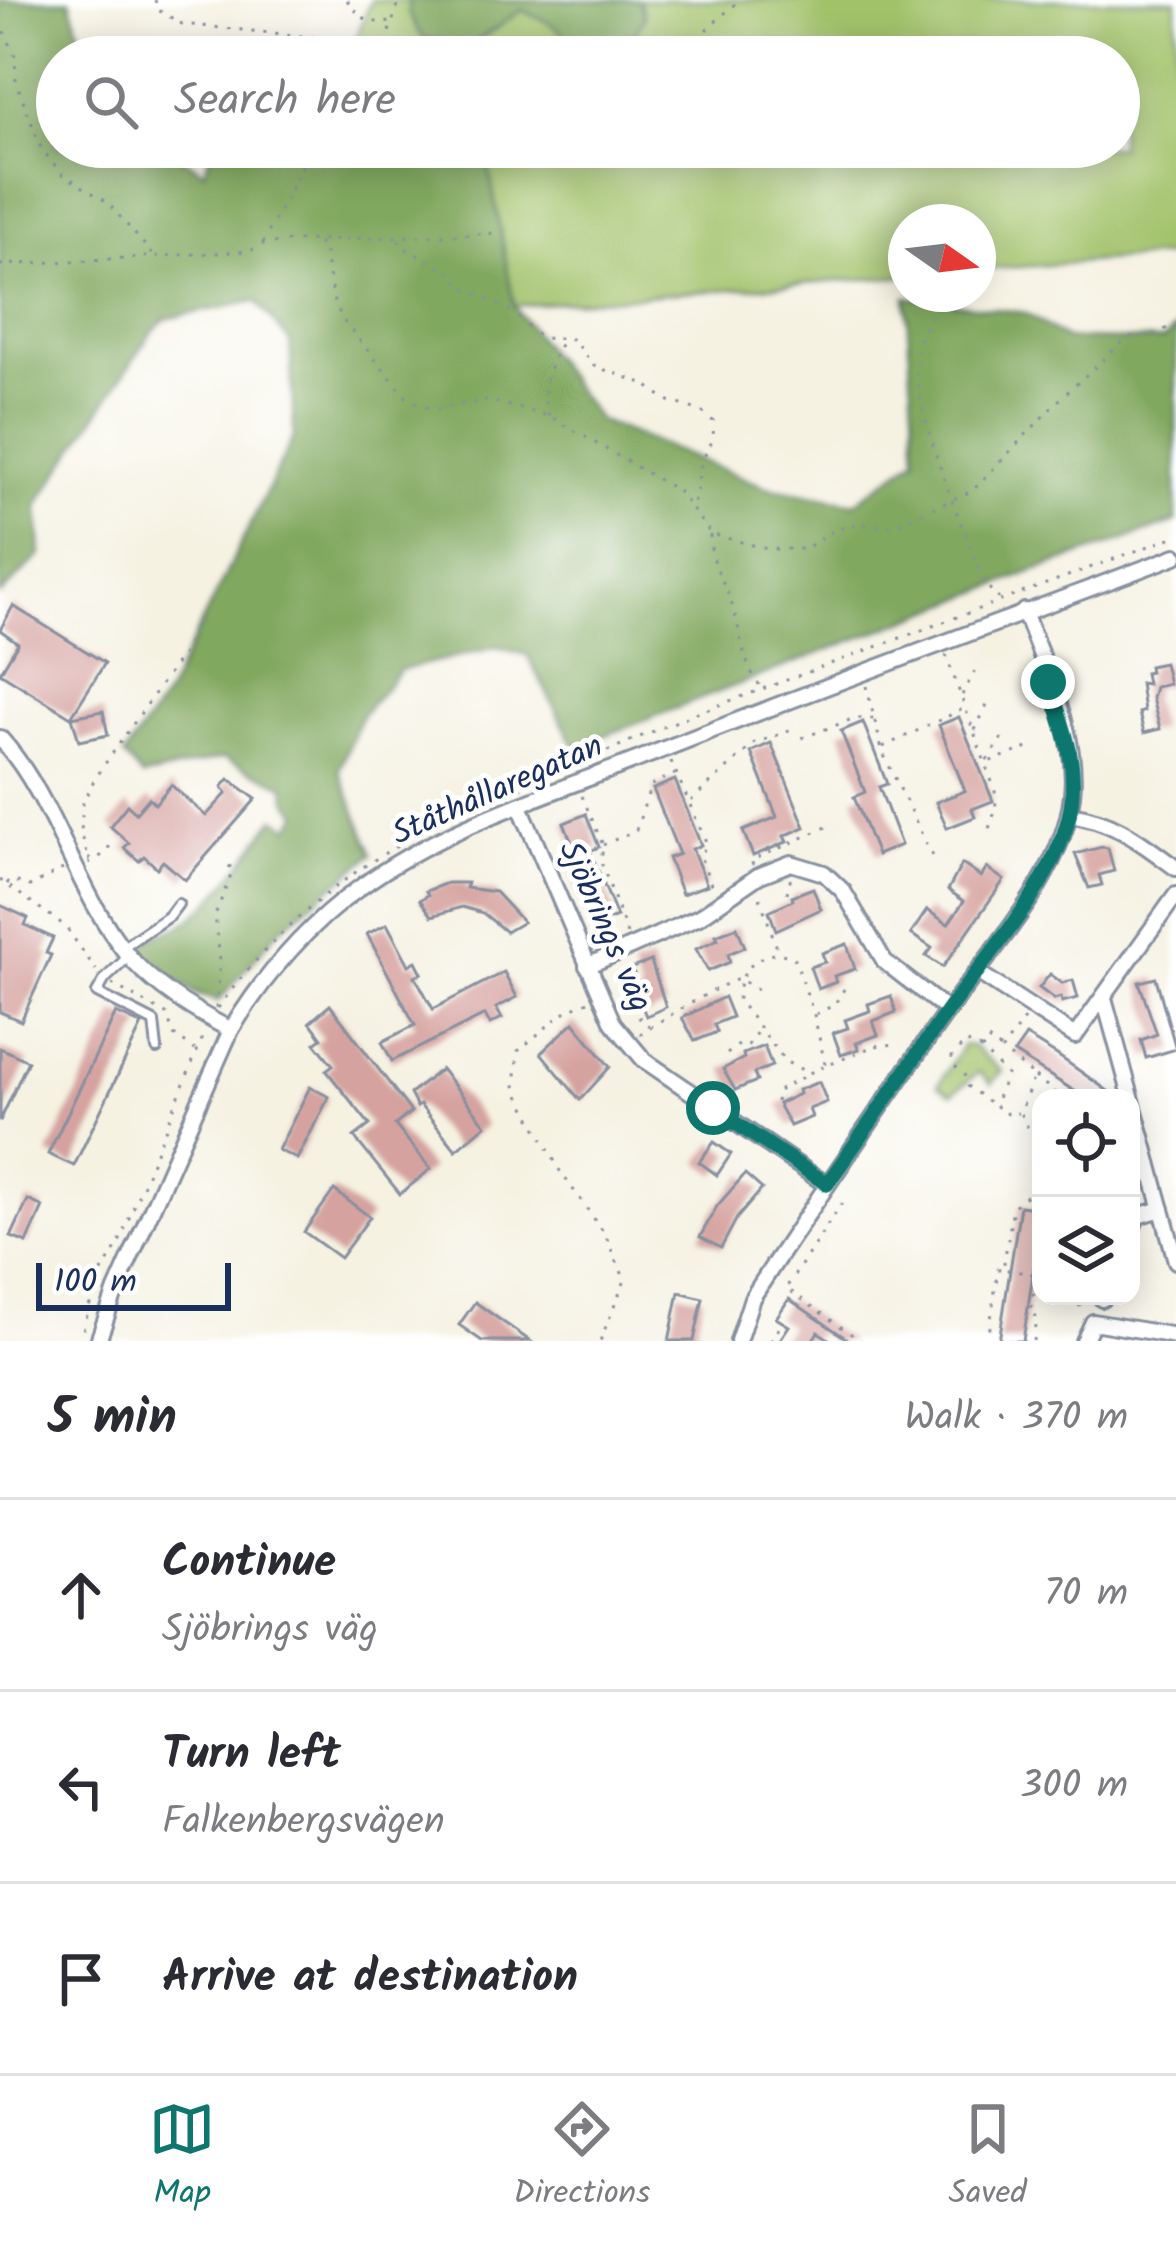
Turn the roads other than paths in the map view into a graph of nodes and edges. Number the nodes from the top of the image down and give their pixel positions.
1 (1176, 556) edge
2 (1024, 611) junction
3 (0, 738) edge
4 (520, 806) junction
5 (1070, 814) junction
6 (1176, 868) edge
7 (1176, 895) edge
8 (178, 904) dead end
9 (125, 952) junction
10 (586, 966) junction
11 (977, 972) junction
12 (1104, 998) junction
13 (948, 1011) junction
14 (231, 1030) junction
15 (157, 1049) dead end
16 (827, 1184) junction
17 (1162, 1209) junction
18 (1140, 1215) edge
19 (1176, 1261) edge
20 (1176, 1336) edge
21 (98, 1341) edge
22 (738, 1341) edge
23 (1084, 1341) edge

1 - 2 street, Ståthållaregatan
2 - 4 street, Ståthållaregatan
2 - 5 street
3 - 9 street
4 - 10 street, Sjöbrings väg
4 - 14 street, Ståthållaregatan
5 - 6 street
5 - 11 street
7 - 12 street
8 - 9 lane
9 - 14 street
9 - 15 lane
10 - 13 street
10 - 16 street, Sjöbrings väg
11 - 12 street
11 - 13 street
12 - 17 street
13 - 16 street
14 - 21 street, Ståthållaregatan
16 - 22 street
17 - 18 street
17 - 19 street
20 - 23 street

